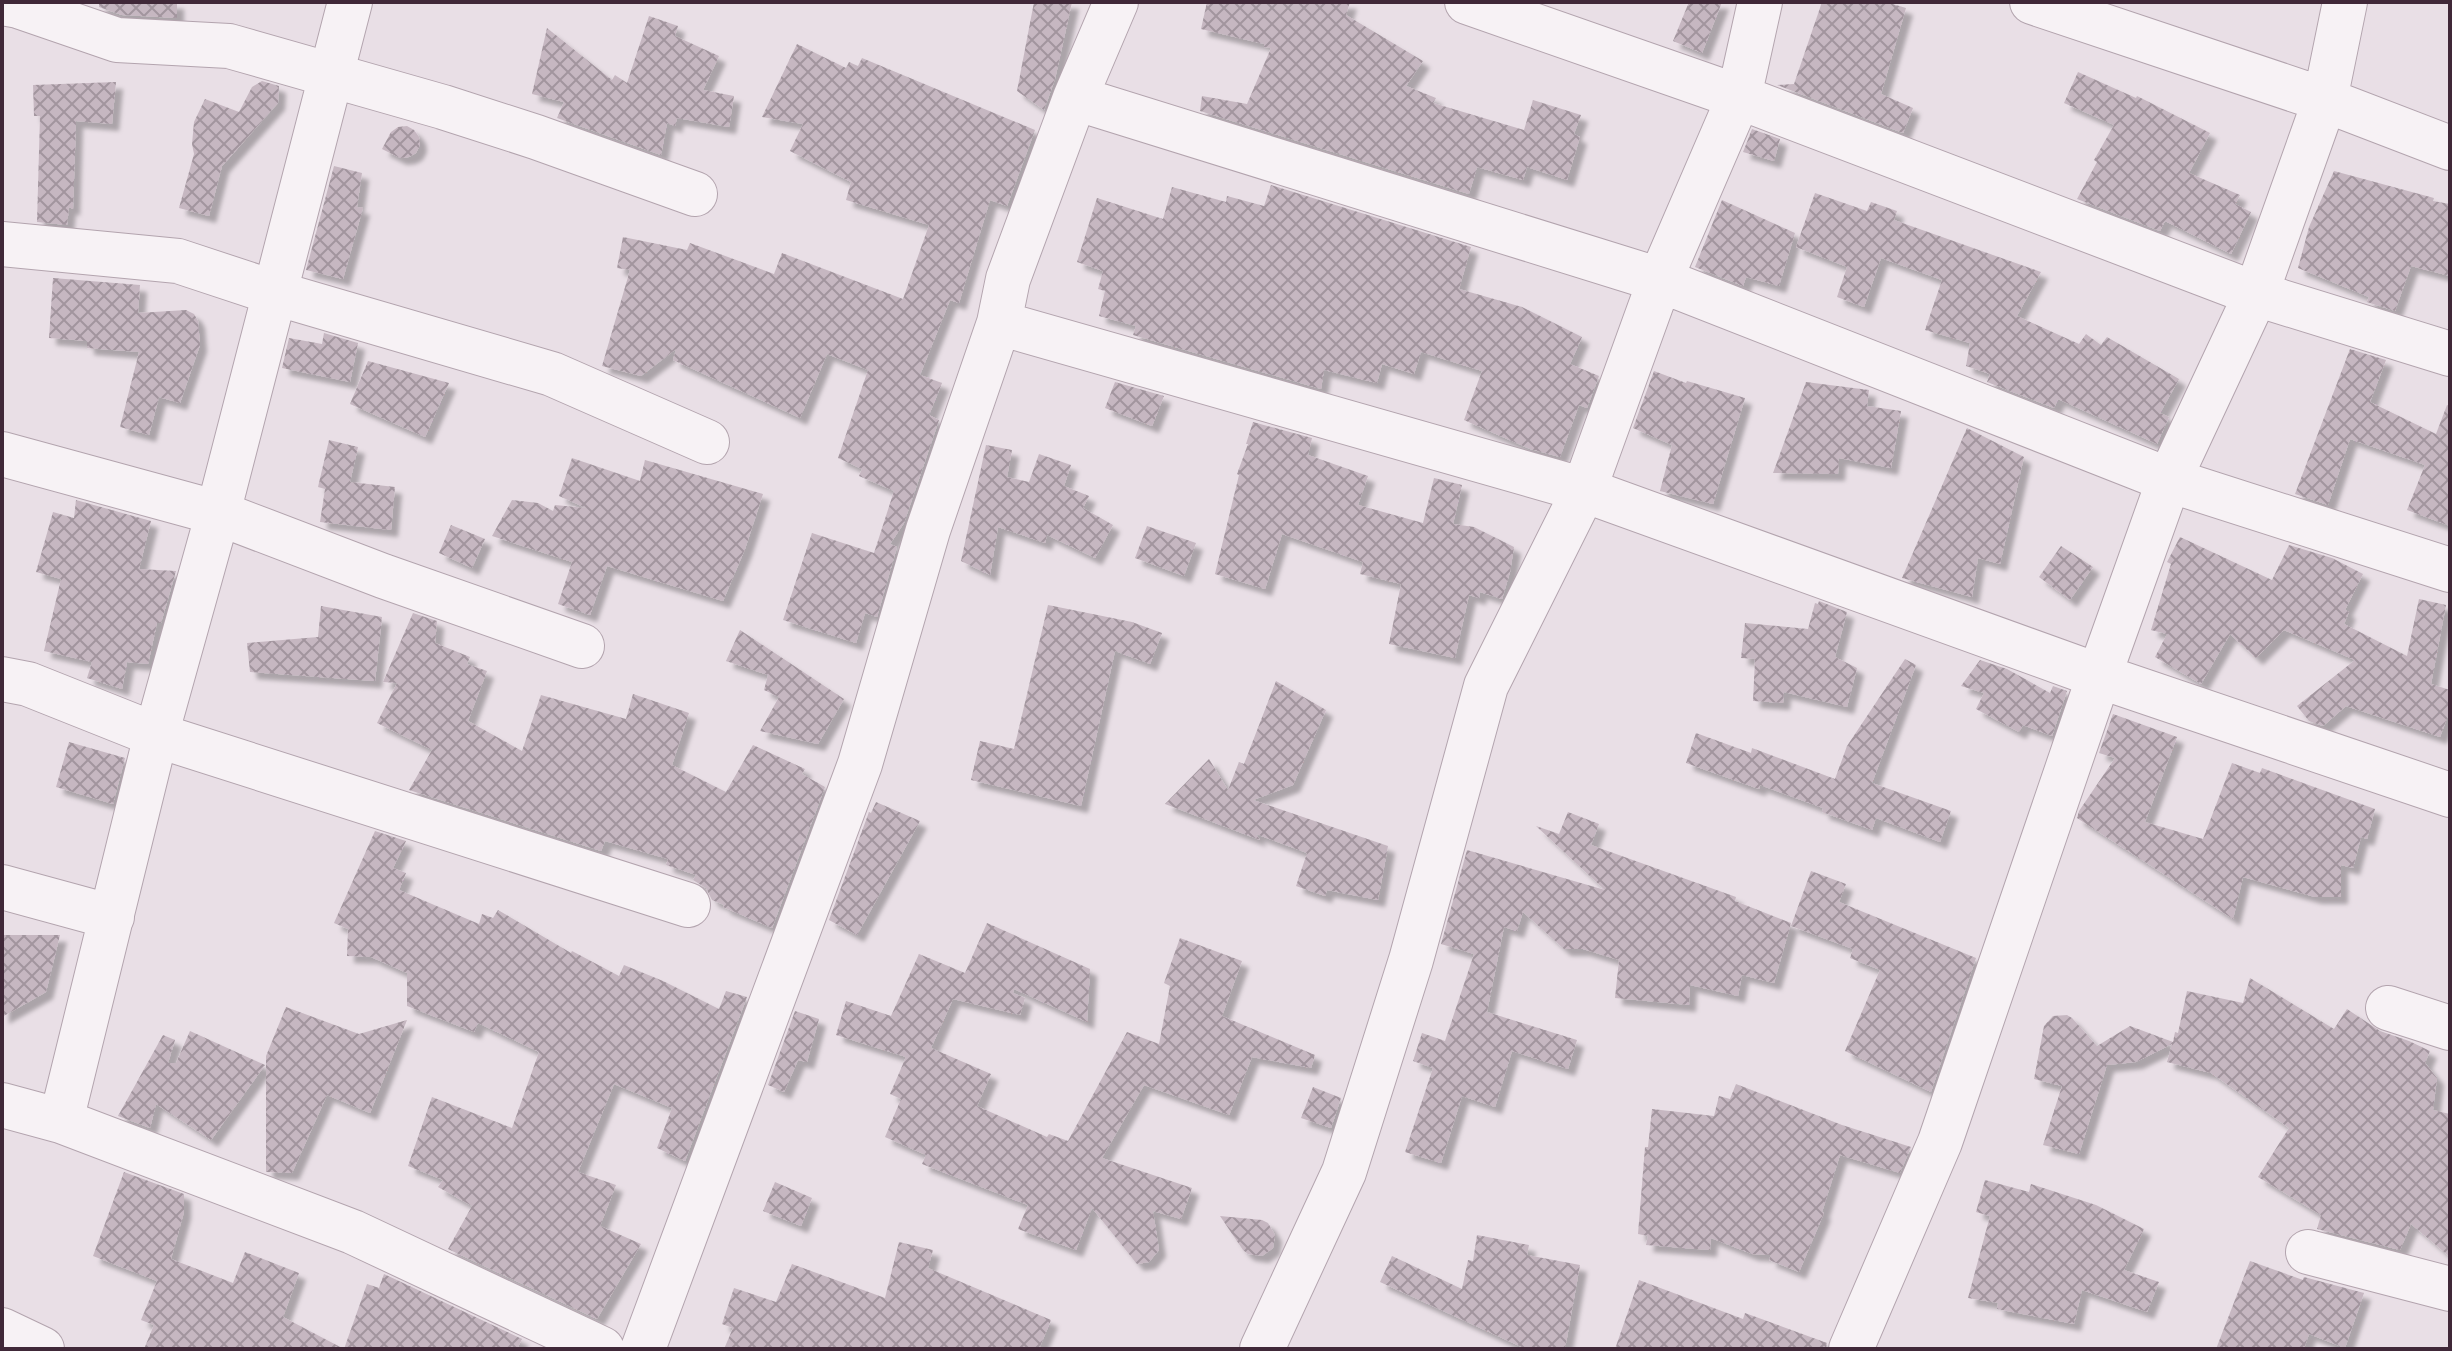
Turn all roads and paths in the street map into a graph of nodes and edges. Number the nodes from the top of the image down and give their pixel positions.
1 (350, 2) edge
2 (1116, 2) edge
3 (1467, 2) edge
4 (1760, 2) edge
5 (2032, 2) edge
6 (2345, 2) edge
7 (2, 3) edge
8 (331, 76) junction
9 (1739, 97) junction
10 (1075, 98) junction
11 (2325, 100) junction
12 (2450, 148) edge
13 (695, 194) dead end
14 (2, 244) edge
15 (1660, 280) junction
16 (275, 293) junction
17 (2256, 294) junction
18 (999, 323) junction
19 (2450, 354) edge
20 (707, 442) dead end
21 (2, 454) edge
22 (2169, 480) junction
23 (1584, 490) junction
24 (218, 513) junction
25 (2450, 570) edge
26 (582, 646) dead end
27 (2099, 676) junction
28 (2, 679) edge
29 (156, 735) junction
30 (2450, 795) edge
31 (2, 887) edge
32 (688, 905) dead end
33 (112, 917) junction
34 (2388, 1008) dead end
35 (2450, 1028) edge
36 (2, 1105) edge
37 (61, 1121) junction
38 (2308, 1252) dead end
39 (2450, 1289) edge
40 (2, 1330) edge
41 (42, 1349) edge
42 (602, 1349) edge
43 (643, 1349) edge
44 (1262, 1349) edge
45 (1851, 1349) edge

1 - 8 street
2 - 10 street
3 - 9 street
4 - 9 street
5 - 11 street
6 - 11 street
7 - 8 street
8 - 13 street
8 - 16 street
9 - 15 street
9 - 17 street
10 - 15 street
10 - 18 street
11 - 12 street
11 - 17 street
14 - 16 street
15 - 22 street
15 - 23 street
16 - 20 street
16 - 24 street
17 - 19 street
17 - 22 street
18 - 23 street
18 - 43 street
21 - 24 street
22 - 25 street
22 - 27 street
23 - 27 street
23 - 44 street
24 - 26 street
24 - 29 street
27 - 30 street
27 - 45 street
28 - 29 street
29 - 32 street
29 - 33 street
31 - 33 street
33 - 37 street
34 - 35 street
36 - 37 street
37 - 42 street
38 - 39 street
40 - 41 street

